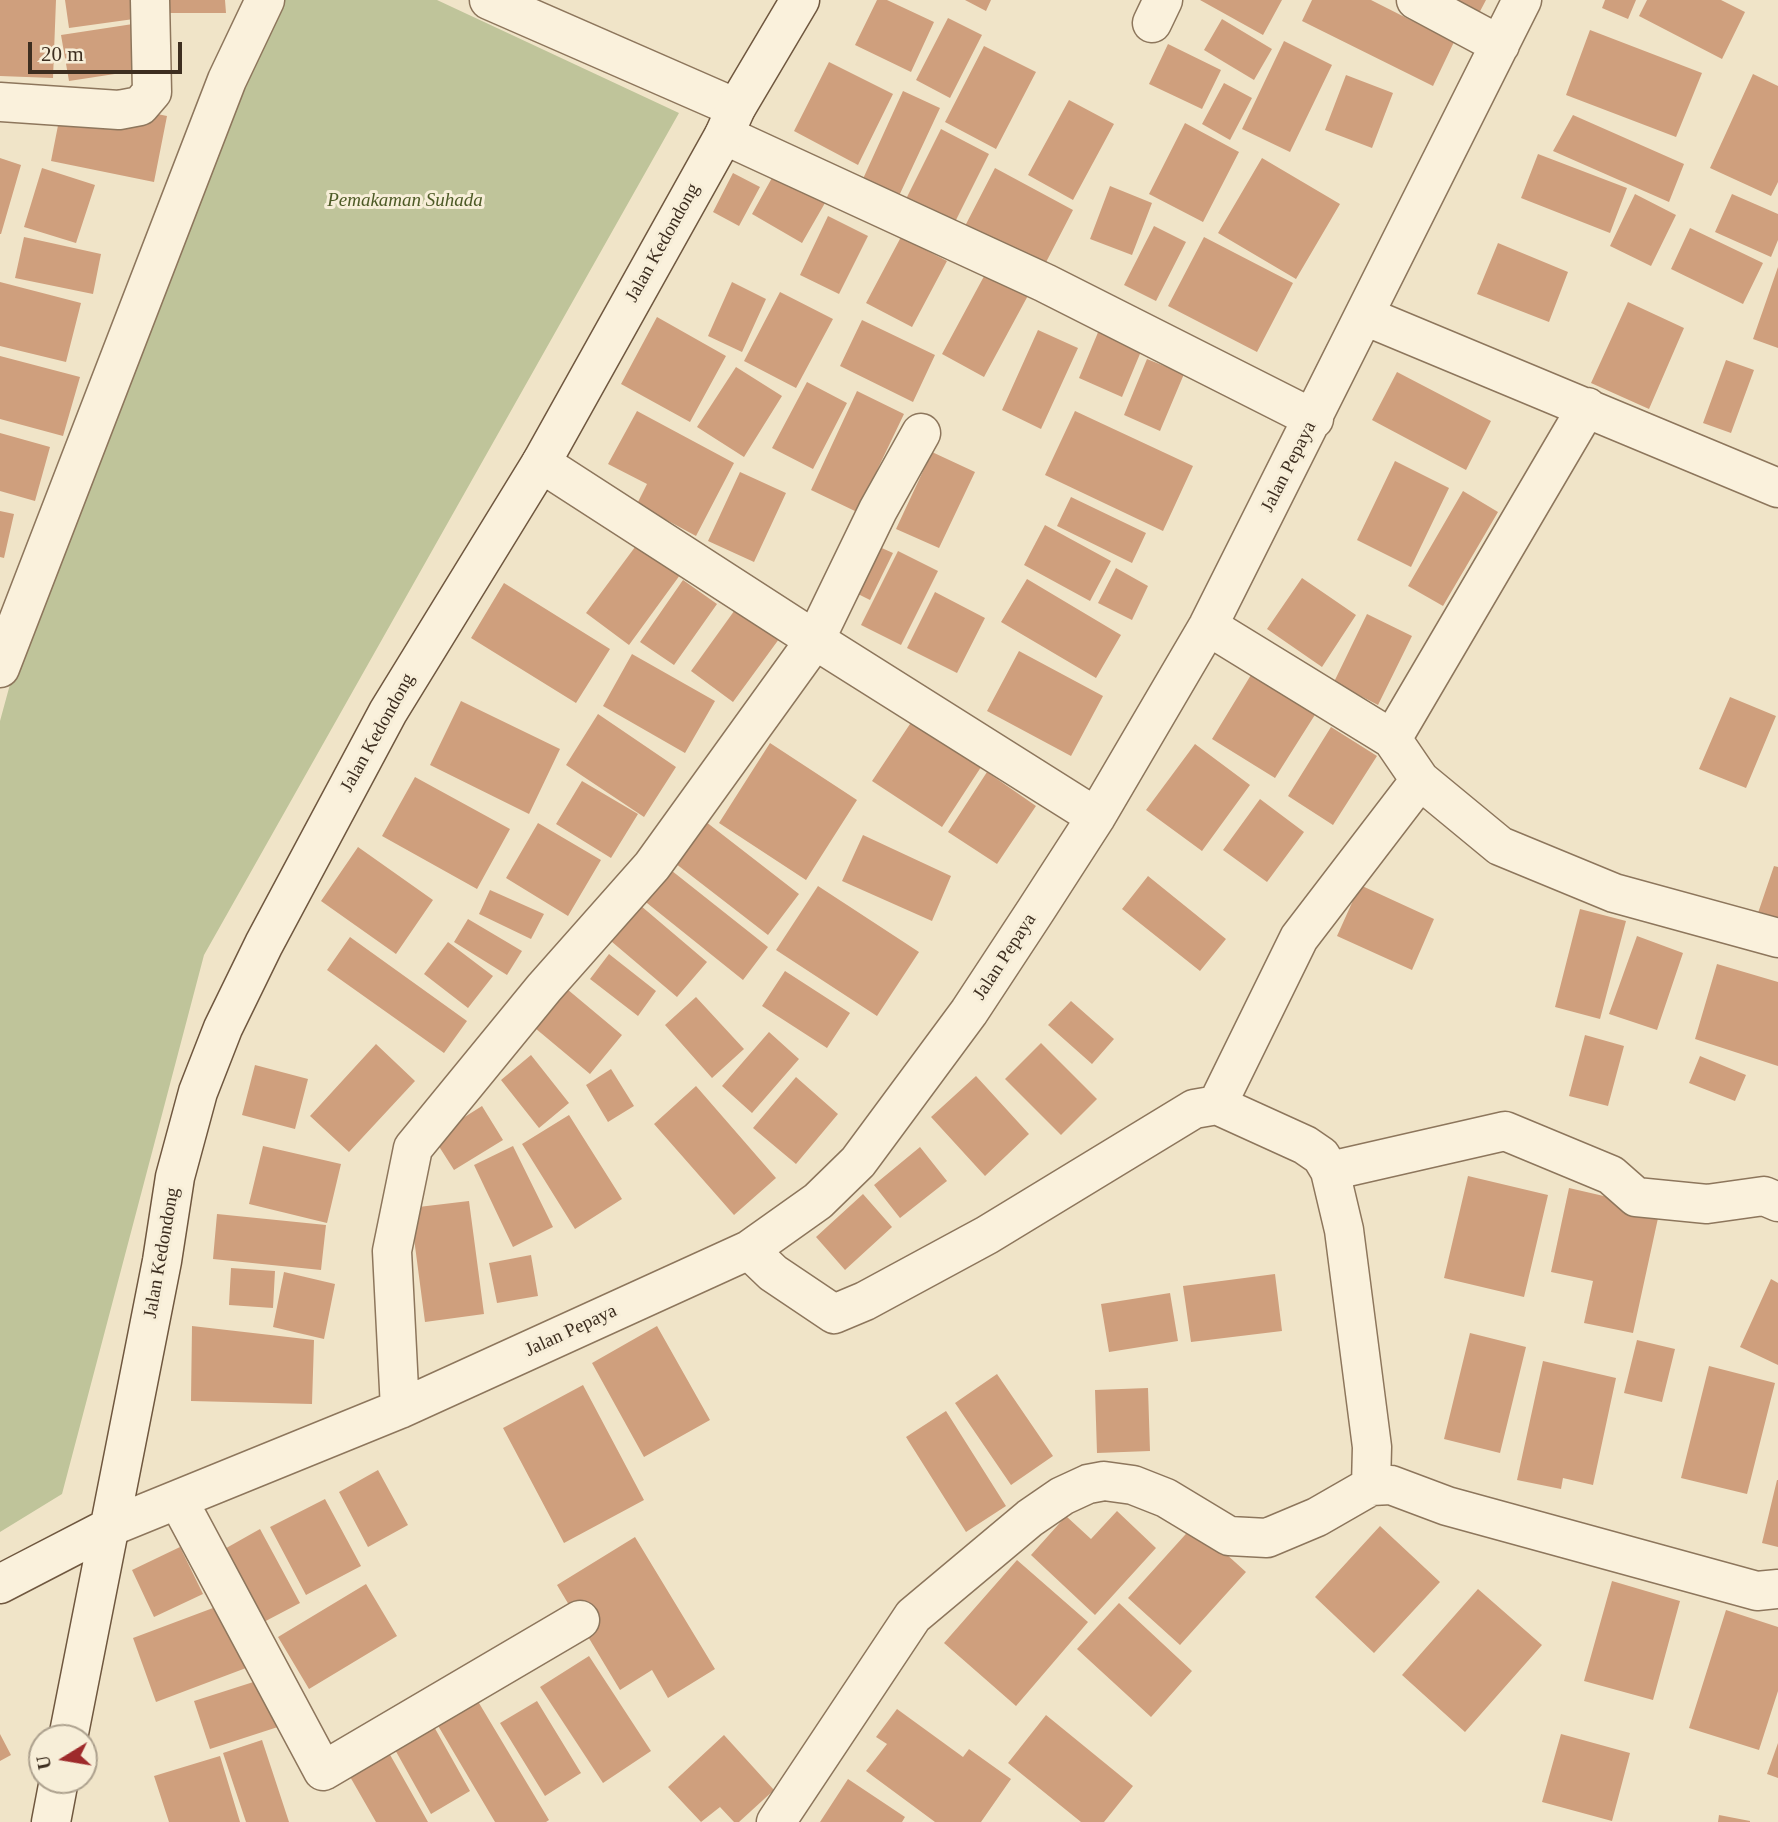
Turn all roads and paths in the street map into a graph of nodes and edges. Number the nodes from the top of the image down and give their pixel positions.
1 (150, 0) edge
2 (265, 0) edge
3 (489, 0) edge
4 (800, 0) edge
5 (1416, 0) edge
6 (1522, 0) edge
7 (1500, 45) junction
8 (0, 102) edge
9 (730, 121) junction
10 (1365, 316) junction
11 (1587, 407) junction
12 (1314, 419) junction
13 (921, 433) dead end
14 (541, 463) junction
15 (1778, 488) edge
16 (1208, 626) junction
17 (815, 640) junction
18 (0, 668) edge
19 (1392, 739) junction
20 (1420, 780) junction
21 (1096, 817) junction
22 (1778, 938) edge
23 (1217, 1105) junction
24 (1330, 1171) junction
25 (1778, 1202) edge
26 (749, 1250) junction
27 (400, 1409) junction
28 (1371, 1486) junction
29 (178, 1500) junction
30 (110, 1527) junction
31 (0, 1584) edge
32 (1778, 1589) edge
33 (580, 1620) dead end
34 (71, 1724) edge
35 (56, 1794) edge
36 (51, 1822) edge
37 (776, 1822) edge

1 - 8 street
2 - 18 street
3 - 9 street
4 - 9 street, Jalan Kedondong
5 - 7 street
6 - 7 street, Jalan Pepaya
7 - 10 street, Jalan Pepaya
9 - 12 street
9 - 14 street, Jalan Kedondong
10 - 11 street
10 - 12 street, Jalan Pepaya
11 - 15 street
11 - 19 street
12 - 16 street, Jalan Pepaya
13 - 17 street
14 - 17 street
14 - 30 street, Jalan Kedondong
16 - 19 street
16 - 21 street, Jalan Pepaya
17 - 21 street
17 - 27 street
19 - 20 street
20 - 22 street
20 - 23 street
21 - 26 street, Jalan Pepaya
23 - 24 street
23 - 26 street
24 - 25 street
24 - 28 street
26 - 27 street, Jalan Pepaya
27 - 29 street, Jalan Pepaya
28 - 32 street
28 - 37 street
29 - 30 street, Jalan Pepaya
29 - 33 street
30 - 31 street, Jalan Pepaya
30 - 34 street, Jalan Kedondong
35 - 36 street

